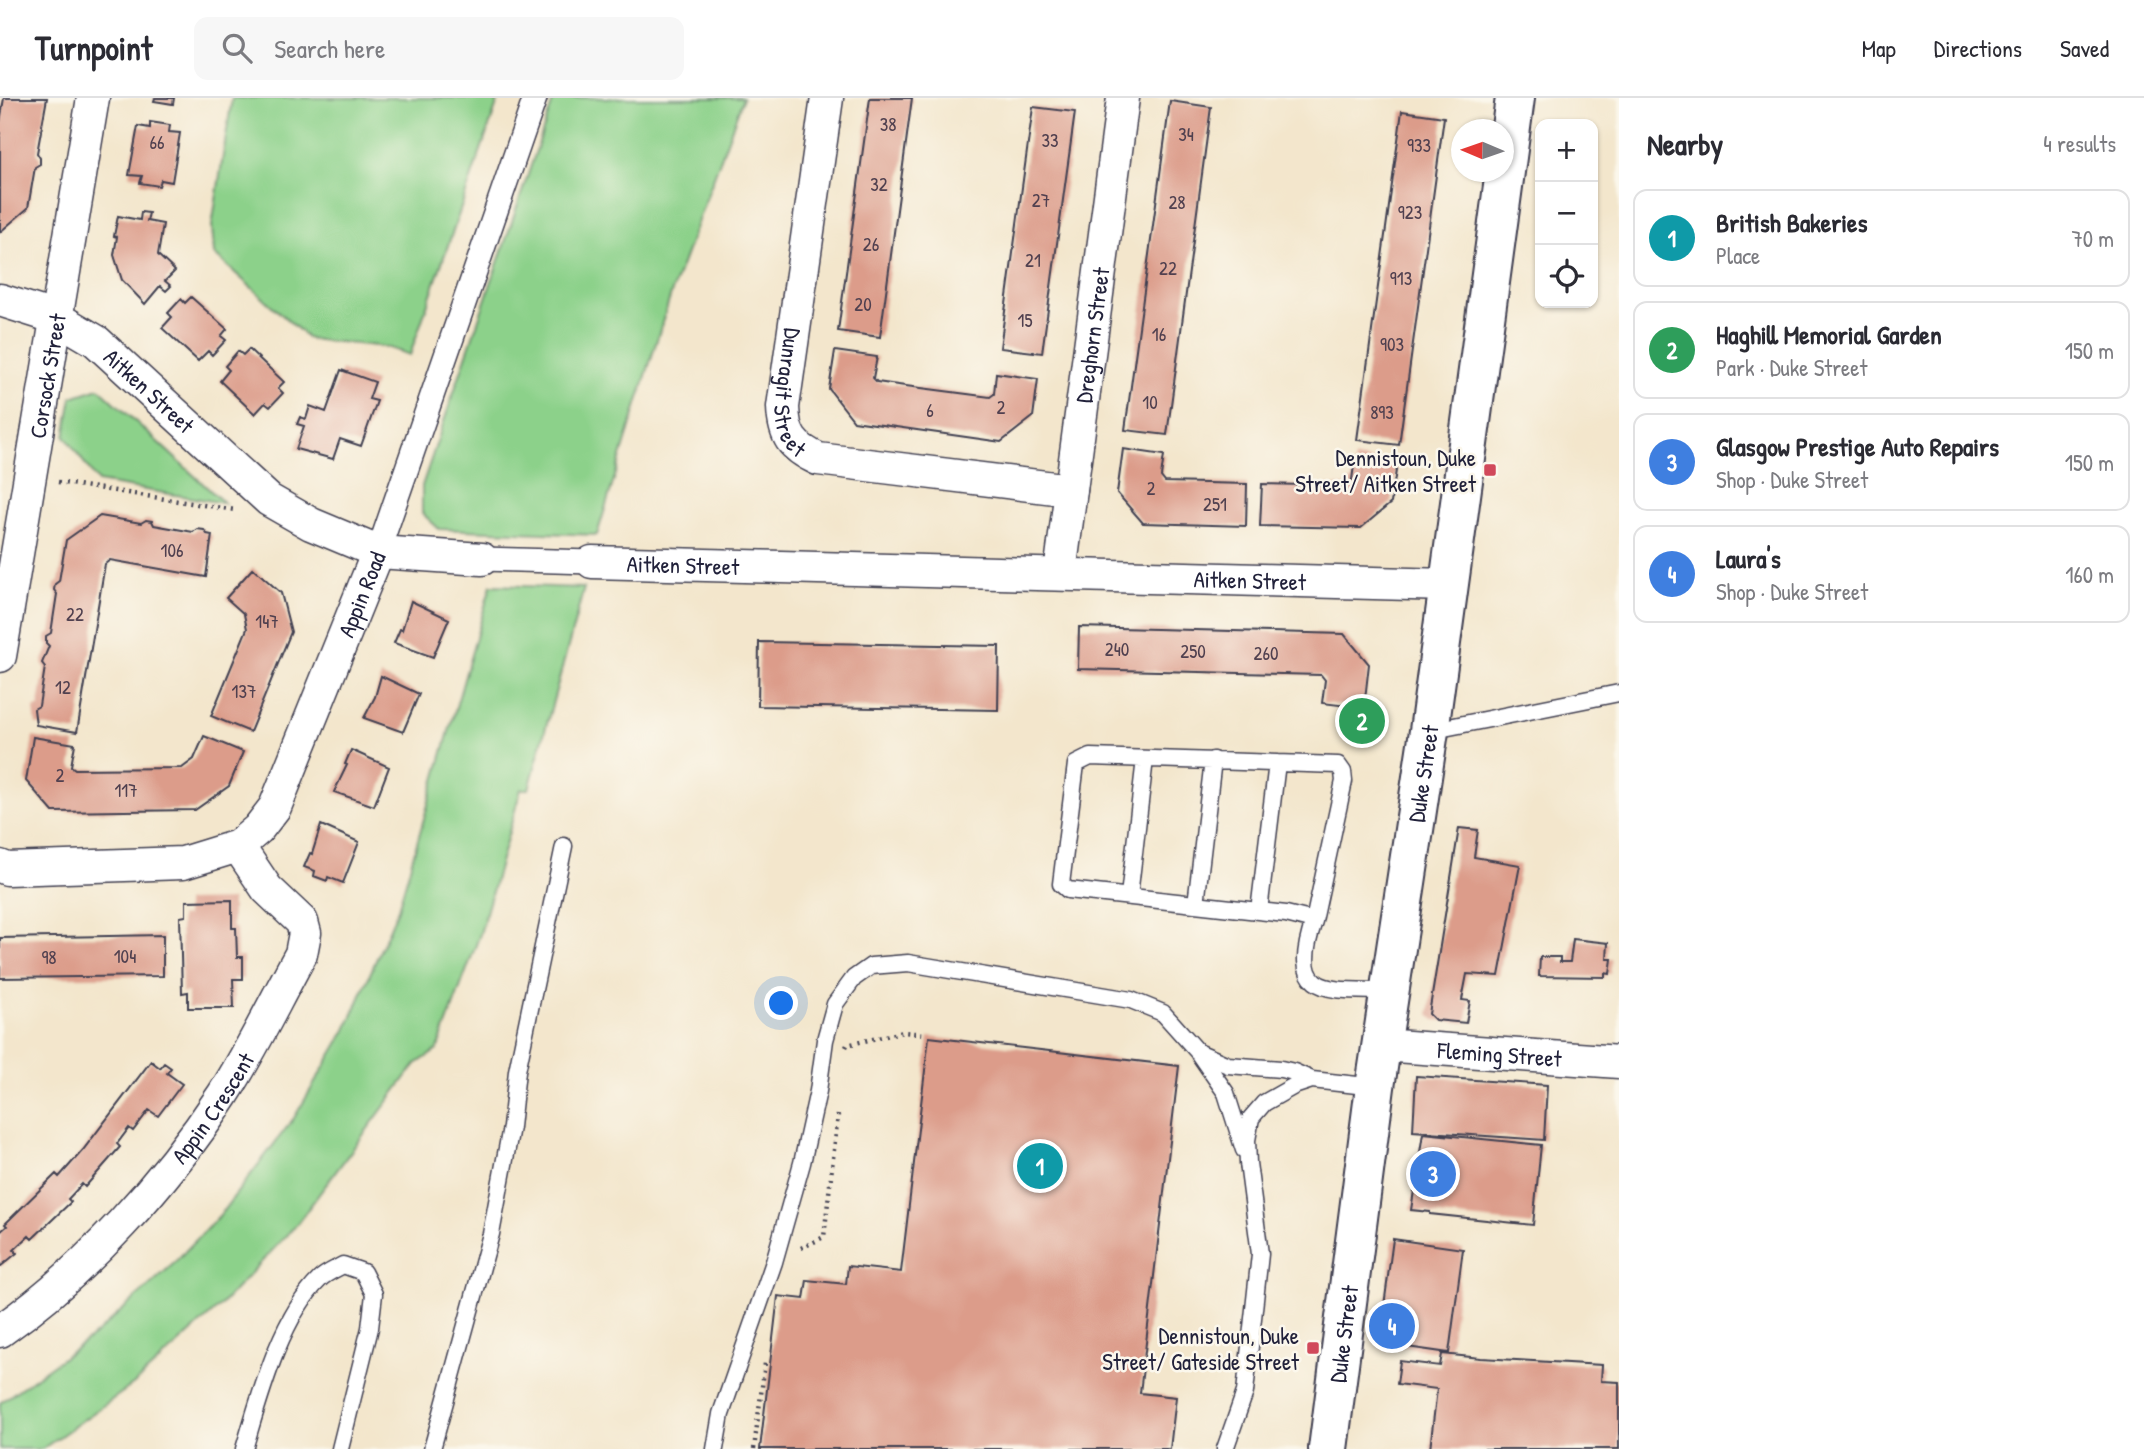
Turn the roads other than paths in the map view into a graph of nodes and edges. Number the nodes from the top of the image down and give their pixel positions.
1 (93, 98) edge
2 (535, 98) edge
3 (827, 98) edge
4 (1123, 98) edge
5 (1515, 98) edge
6 (0, 300) edge
7 (57, 318) junction
8 (1071, 490) junction
9 (378, 552) junction
10 (482, 559) joint
11 (592, 562) joint
12 (1060, 573) junction
13 (1448, 585) junction
14 (0, 656) edge
15 (1619, 693) edge
16 (1429, 731) junction
17 (1144, 758) junction
18 (1213, 760) junction
19 (1277, 763) junction
20 (238, 846) junction
21 (564, 846) dead end
22 (0, 866) edge
23 (1129, 896) junction
24 (1196, 904) junction
25 (1259, 911) junction
26 (1314, 921) junction
27 (1390, 991) junction
28 (1381, 1045) junction
29 (1198, 1052) junction
30 (1619, 1062) edge
31 (1312, 1080) junction
32 (1376, 1087) junction
33 (1248, 1163) junction
34 (0, 1331) edge
35 (244, 1449) edge
36 (340, 1449) edge
37 (432, 1449) edge
38 (715, 1449) edge
39 (1225, 1449) edge
40 (1328, 1449) edge

1 - 7 street, Corsock Street
2 - 9 street, Appin Road
3 - 8 street, Dunragit Street
4 - 8 street, Dreghorn Street
5 - 13 street, Duke Street
6 - 7 street, Aitken Street
7 - 9 street, Aitken Street
7 - 14 street, Corsock Street
8 - 12 street, Dreghorn Street
9 - 10 street, Aitken Street
9 - 20 street, Appin Road
10 - 11 street, Aitken Street
11 - 12 street, Aitken Street
12 - 13 street, Aitken Street
13 - 16 street, Duke Street
15 - 16 lane
16 - 27 street, Duke Street
17 - 18 lane
17 - 23 lane
17 - 23 lane
18 - 19 lane
18 - 24 lane
19 - 25 lane
19 - 26 lane
20 - 22 street, Appin Road
20 - 34 street, Appin Crescent
21 - 37 lane
23 - 24 lane
24 - 25 lane
25 - 26 lane
26 - 27 lane
27 - 28 street, Duke Street
28 - 30 street, Fleming Street
28 - 32 street, Duke Street
29 - 31 lane
29 - 33 lane
29 - 38 lane
31 - 32 lane
31 - 33 lane
32 - 40 street, Duke Street
33 - 39 lane
35 - 36 lane

